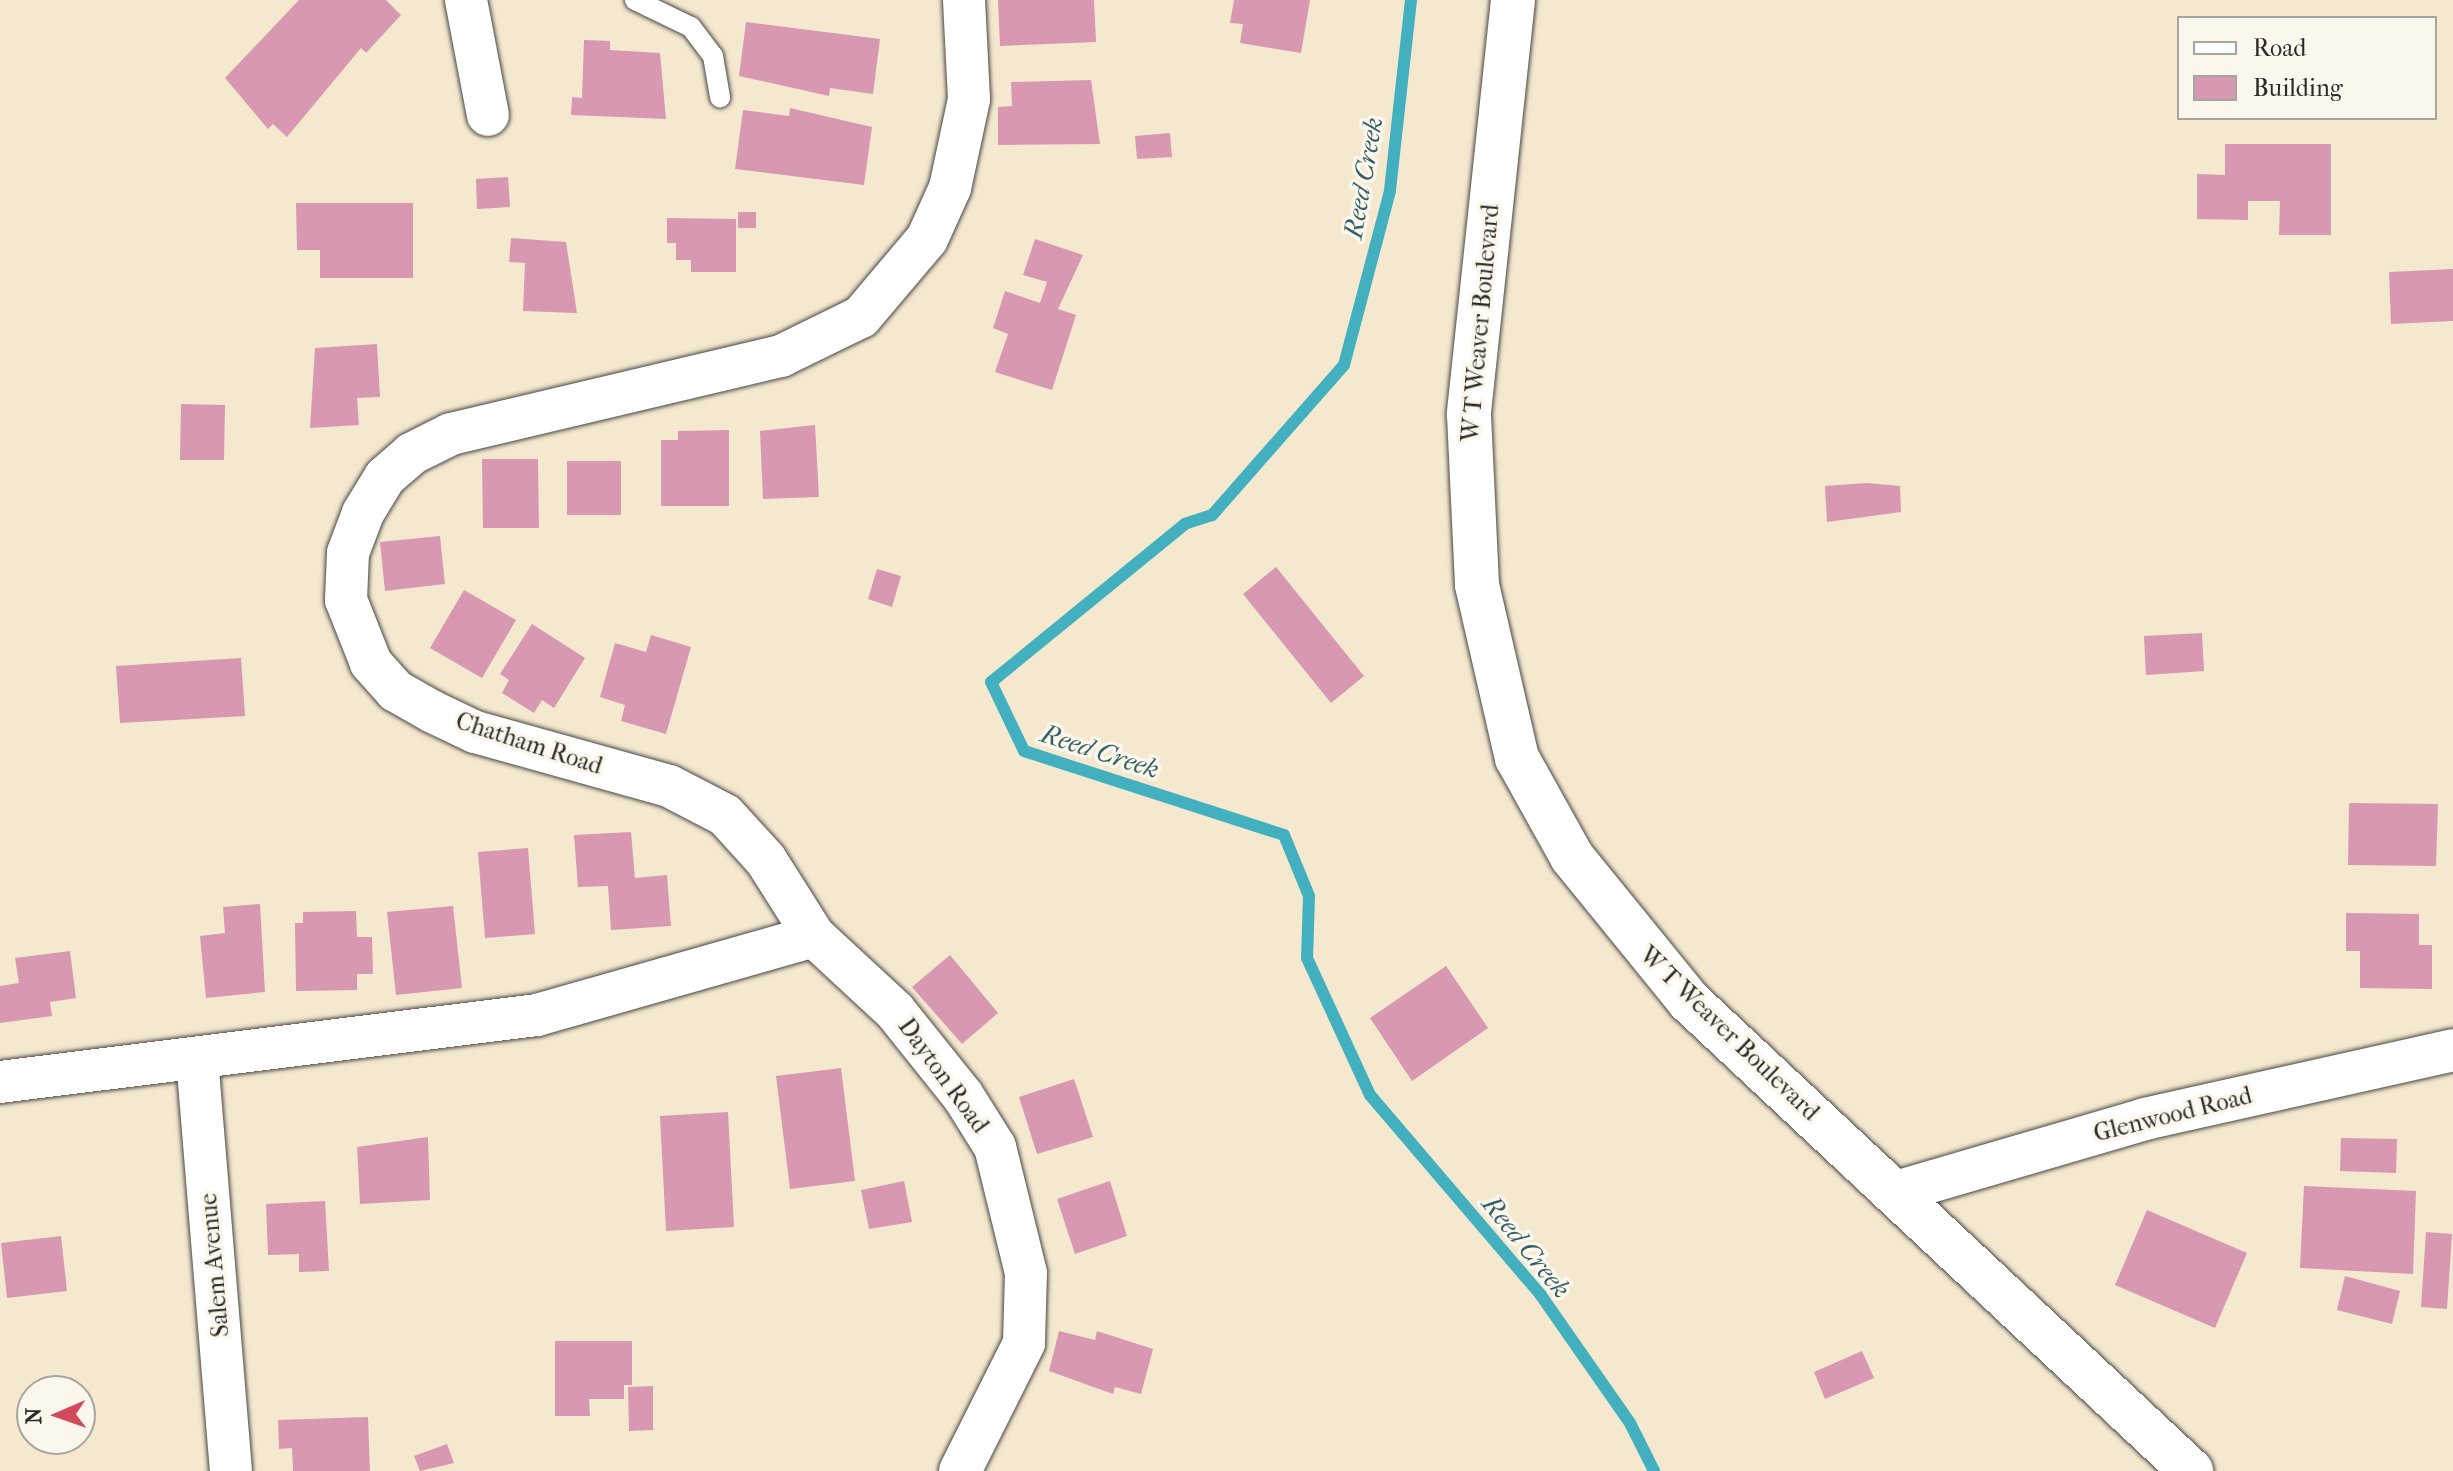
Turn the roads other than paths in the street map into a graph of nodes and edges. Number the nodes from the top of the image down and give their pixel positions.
1 (466, 0) edge
2 (635, 0) edge
3 (964, 0) edge
4 (1513, 0) edge
5 (720, 97) dead end
6 (488, 115) dead end
7 (814, 936) junction
8 (2453, 1050) edge
9 (197, 1058) junction
10 (0, 1082) edge
11 (1896, 1192) junction
12 (231, 1471) edge
13 (960, 1471) edge
14 (2191, 1471) edge

1 - 6 street
2 - 5 lane
3 - 7 street, Chatham Road
4 - 11 main road, W T Weaver Boulevard
7 - 9 street
7 - 13 street, Dayton Road
8 - 11 street, Glenwood Road
9 - 10 street
9 - 12 street, Salem Avenue
11 - 14 main road, W T Weaver Boulevard

